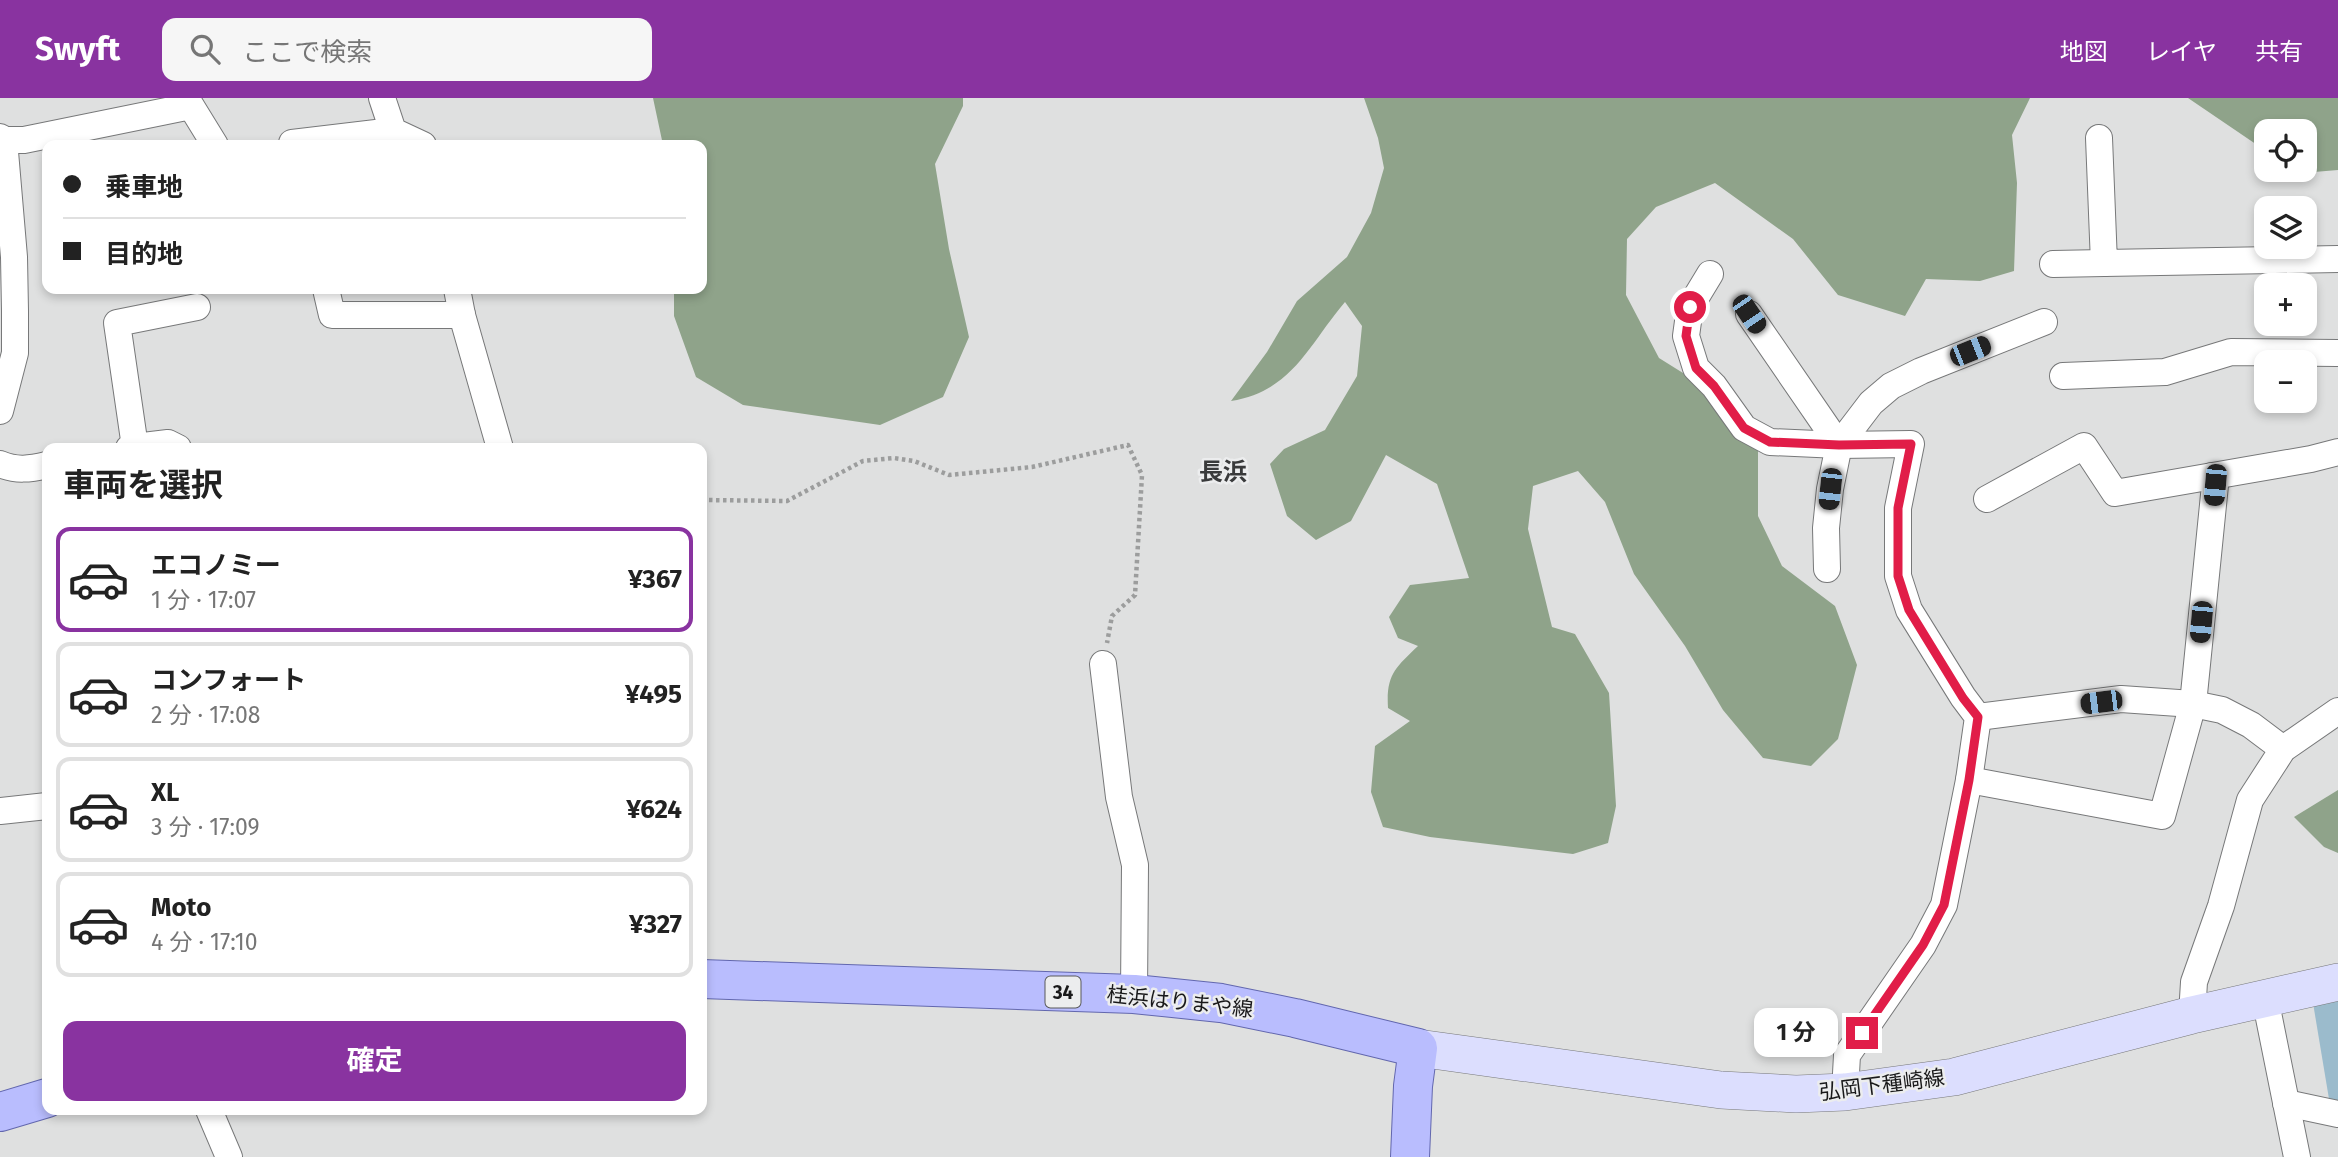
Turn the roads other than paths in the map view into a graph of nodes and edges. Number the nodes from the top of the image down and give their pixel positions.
1 (382, 98) edge
2 (393, 131) junction
3 (2, 138) edge
4 (2099, 138) dead end
5 (212, 140) edge
6 (326, 140) edge
7 (412, 140) edge
8 (2338, 259) edge
9 (2104, 263) junction
10 (2053, 264) dead end
11 (1710, 274) dead end
12 (327, 294) edge
13 (458, 294) edge
14 (197, 307) dead end
15 (1749, 314) dead end
16 (462, 315) junction
17 (2043, 322) dead end
18 (2338, 353) edge
19 (2063, 376) dead end
20 (0, 411) edge
21 (132, 443) edge
22 (499, 443) edge
23 (1839, 445) junction
24 (2338, 452) edge
25 (0, 464) edge
26 (42, 466) edge
27 (2212, 476) junction
28 (1987, 499) dead end
29 (1827, 569) dead end
30 (1103, 664) road end
31 (2193, 704) junction
32 (2338, 711) edge
33 (1978, 717) junction
34 (2283, 749) junction
35 (1969, 780) junction
36 (42, 807) edge
37 (0, 811) edge
38 (707, 979) edge
39 (2338, 982) edge
40 (1134, 994) junction
41 (2265, 998) junction
42 (2192, 1015) junction
43 (1418, 1048) junction
44 (1845, 1092) junction
45 (42, 1099) edge
46 (2286, 1102) junction
47 (0, 1112) edge
48 (2338, 1114) edge
49 (211, 1115) edge
50 (229, 1157) edge
51 (1410, 1157) edge
52 (2297, 1157) edge

1 - 2 street
2 - 6 street
2 - 7 street
3 - 5 street
3 - 20 street
4 - 9 street
8 - 9 street
9 - 10 street
11 - 23 street
12 - 16 street
13 - 16 street
14 - 21 street
15 - 23 street
16 - 22 street
17 - 23 street
18 - 19 street
23 - 29 street
23 - 33 street
24 - 27 street
25 - 26 street
27 - 28 street
27 - 31 street
30 - 40 street
31 - 33 street
31 - 34 street
31 - 35 street
32 - 34 street
33 - 35 street
34 - 42 street
35 - 44 street
36 - 37 street
38 - 40 main road, 桂浜はりまや線 / 34
39 - 41 main road, 弘岡下種崎線
40 - 43 main road, 桂浜はりまや線 / 34
41 - 42 main road, 弘岡下種崎線
41 - 46 street
42 - 44 main road, 弘岡下種崎線
43 - 44 main road, 弘岡下種崎線
43 - 51 main road
45 - 47 main road
46 - 48 street
46 - 52 street
49 - 50 street

